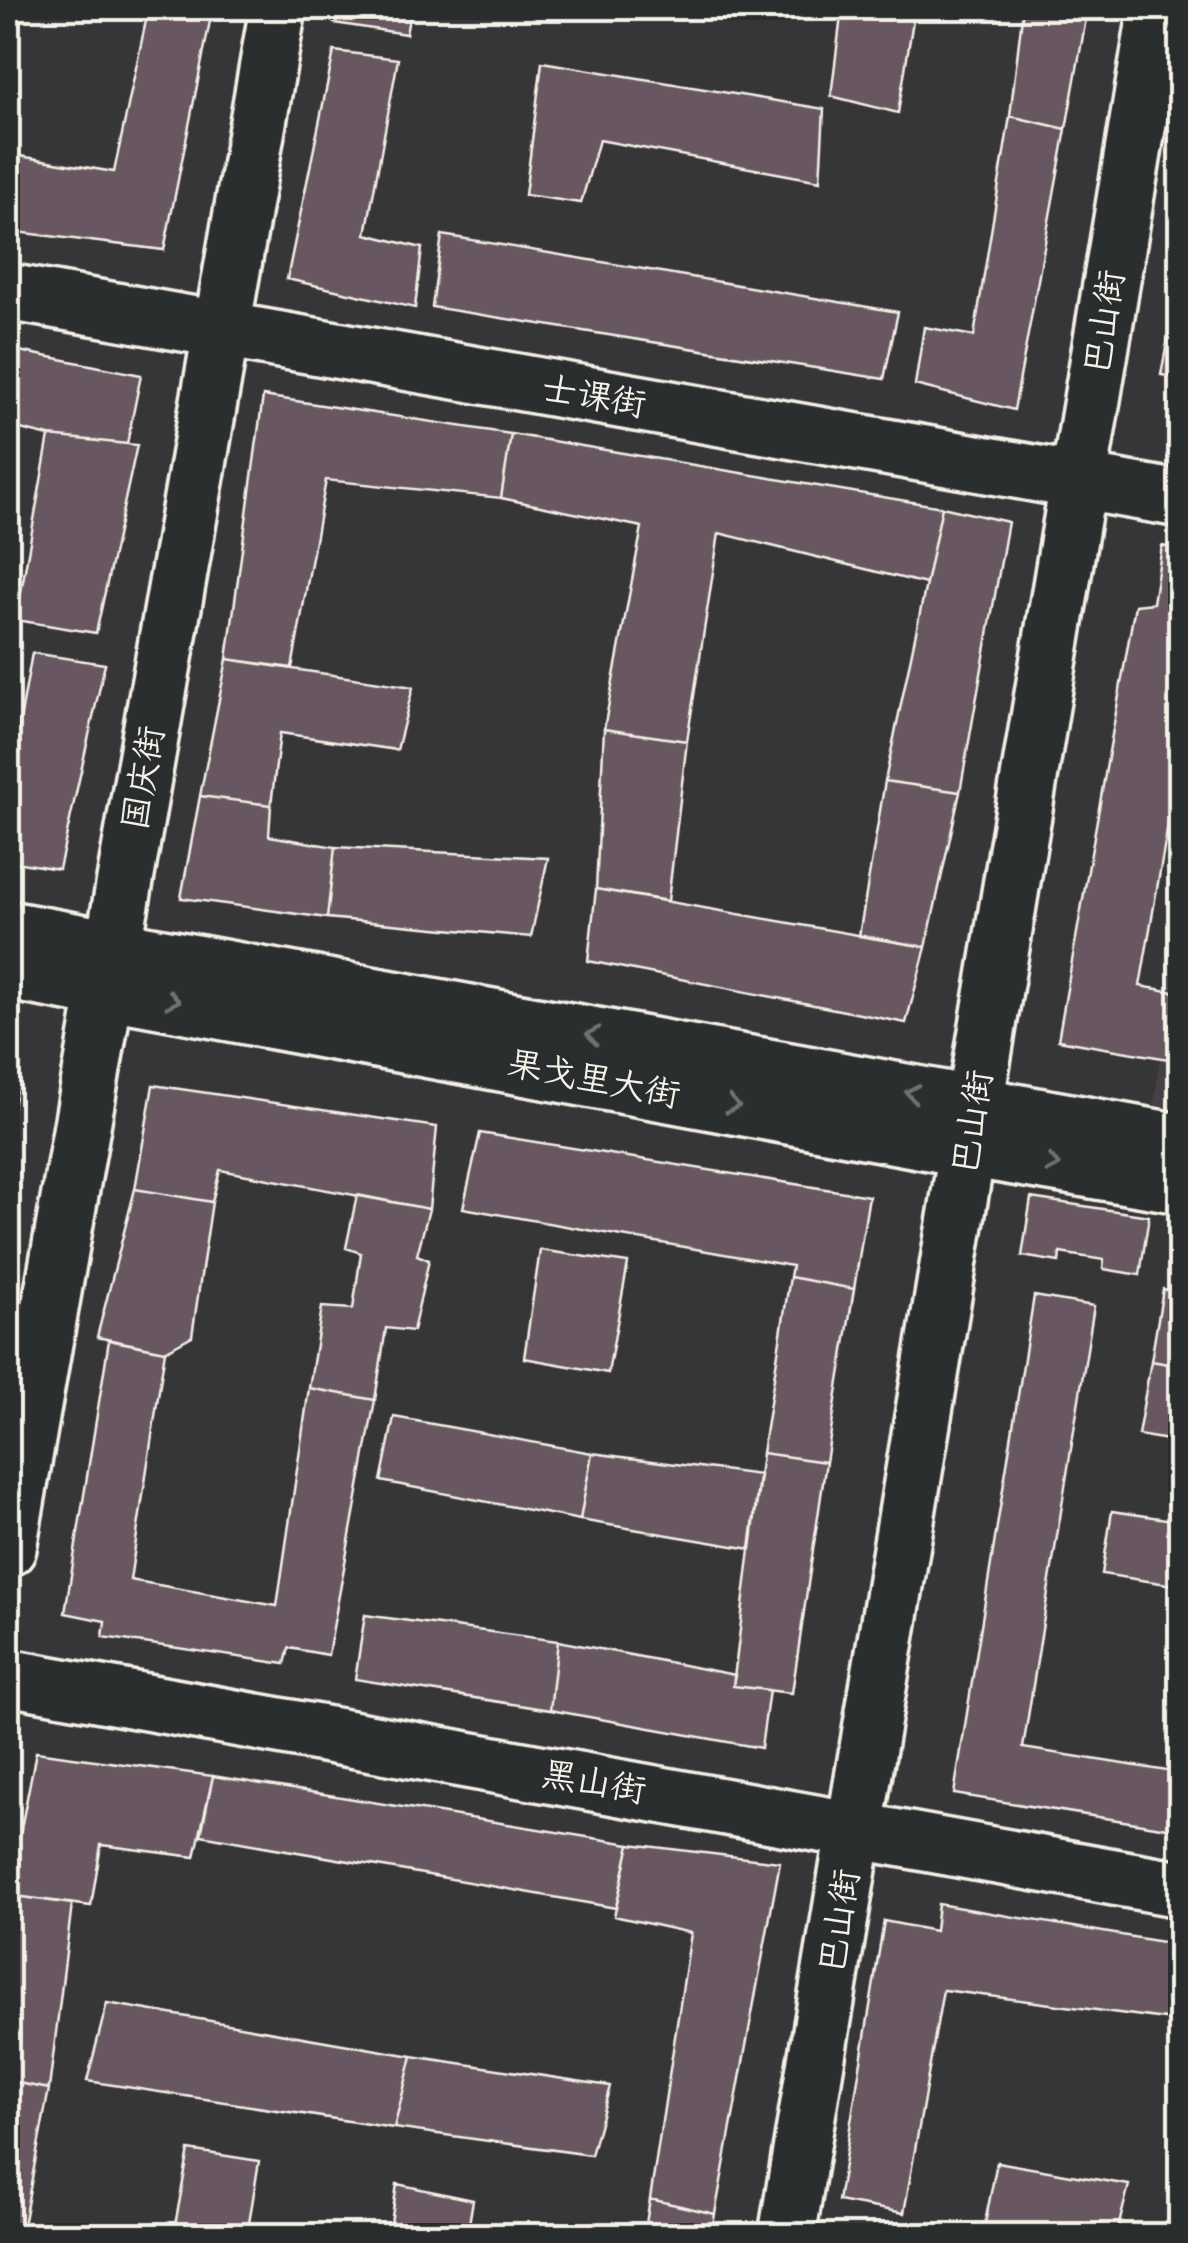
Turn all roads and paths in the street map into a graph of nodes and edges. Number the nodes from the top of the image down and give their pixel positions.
1 (278, 8) edge
2 (1157, 8) edge
3 (8, 292) edge
4 (222, 330) junction
5 (1078, 481) junction
6 (1180, 499) edge
7 (8, 929) edge
8 (109, 967) junction
9 (8, 972) edge
10 (971, 1127) junction
11 (1180, 1142) edge
12 (1180, 1186) edge
13 (8, 1548) edge
14 (8, 1677) edge
15 (854, 1828) junction
16 (1180, 1889) edge
17 (787, 2236) edge

1 - 4 street, 国庆街
2 - 5 street, 巴山街
3 - 4 street, 士课街
4 - 5 street, 士课街
4 - 8 street, 国庆街
5 - 6 street, 士课街
5 - 10 street, 巴山街
7 - 8 street, 果戈里大街
8 - 9 street, 果戈里大街
8 - 10 street, 果戈里大街
8 - 13 street, 国庆街
10 - 11 street, 果戈里大街
10 -> 12 street, 果戈里大街
10 - 15 street, 巴山街
14 - 15 street, 黑山街
15 - 16 street, 黑山街
15 - 17 street, 巴山街

